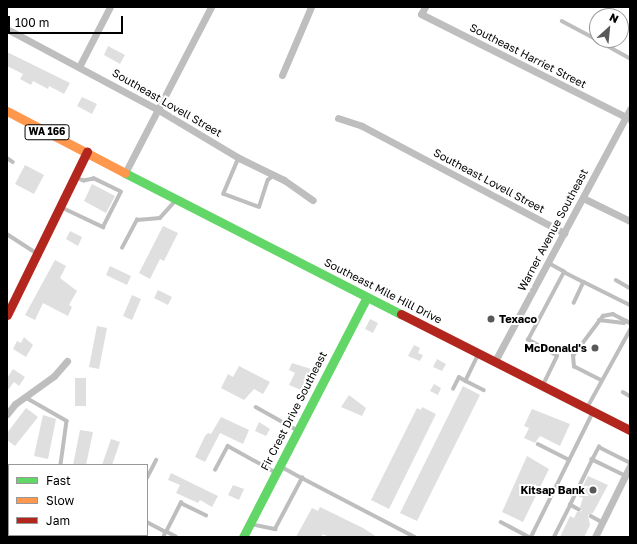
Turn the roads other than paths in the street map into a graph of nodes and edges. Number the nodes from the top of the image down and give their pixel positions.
1 (110, 7) edge
2 (211, 7) edge
3 (311, 7) edge
4 (425, 7) edge
5 (562, 21) dead end
6 (7, 29) edge
7 (589, 36) edge
8 (612, 48) edge
9 (630, 58) edge
10 (80, 65) junction
11 (282, 75) dead end
12 (158, 108) junction
13 (630, 109) edge
14 (7, 111) edge
15 (338, 118) dead end
16 (628, 118) edge
17 (87, 152) junction
18 (7, 158) edge
19 (239, 158) junction
20 (13, 162) dead end
21 (125, 173) junction
22 (274, 176) junction
23 (75, 178) junction
24 (583, 198) junction
25 (176, 199) junction
26 (313, 200) dead end
27 (60, 207) junction
28 (630, 221) edge
29 (564, 233) junction
30 (7, 234) edge
31 (122, 248) dead end
32 (37, 254) junction
33 (548, 264) junction
34 (564, 272) junction
35 (616, 280) dead end
36 (584, 282) junction
37 (630, 288) edge
38 (367, 297) junction
39 (574, 302) dead end
40 (630, 305) edge
41 (7, 315) edge
42 (599, 320) junction
43 (628, 322) edge
44 (630, 330) edge
45 (480, 353) junction
46 (67, 361) dead end
47 (495, 361) junction
48 (466, 381) junction
49 (602, 381) junction
50 (543, 386) junction
51 (453, 389) dead end
52 (484, 390) dead end
53 (623, 392) dead end
54 (630, 396) edge
55 (24, 397) junction
56 (256, 407) dead end
57 (590, 410) junction
58 (7, 414) edge
59 (298, 430) junction
60 (630, 430) edge
61 (538, 444) dead end
62 (156, 460) dead end
63 (569, 460) junction
64 (592, 460) junction
65 (61, 464) edge
66 (630, 464) edge
67 (278, 469) junction
68 (215, 470) dead end
69 (148, 476) edge
70 (625, 476) junction
71 (302, 478) junction
72 (570, 505) junction
73 (579, 510) dead end
74 (206, 516) dead end
75 (591, 516) dead end
76 (501, 522) dead end
77 (602, 522) junction
78 (148, 523) edge
79 (250, 524) junction
80 (166, 532) junction
81 (164, 537) edge
82 (176, 537) edge
83 (243, 537) edge
84 (415, 537) edge
85 (530, 537) edge
86 (554, 537) edge
87 (594, 537) edge

1 - 10 street
2 - 12 street
3 - 11 street
4 - 16 street, Southeast Harriet Street
5 - 7 lane
6 - 10 street, Southeast Lovell Street
8 - 9 lane
10 - 12 street, Southeast Lovell Street
12 - 19 street, Southeast Lovell Street
12 - 21 street
13 - 16 street, Warner Avenue Southeast
14 - 17 main road, WA 166
15 - 29 street, Southeast Lovell Street
16 - 24 street, Warner Avenue Southeast
17 - 21 main road, WA 166
17 - 23 main road
18 - 20 lane
19 - 22 street, Southeast Lovell Street
19 - 22 lane
21 - 25 main road, Southeast Mile Hill Drive
22 - 26 street, Southeast Lovell Street
23 - 27 main road
23 - 27 lane
24 - 28 street
24 - 29 street, Warner Avenue Southeast
25 - 31 lane
25 - 38 main road, Southeast Mile Hill Drive
27 - 32 main road
29 - 33 street, Warner Avenue Southeast
30 - 32 lane
32 - 41 main road
33 - 34 lane
33 - 47 street, Warner Avenue Southeast
34 - 36 lane
34 - 50 lane
35 - 37 lane
36 - 39 lane
36 - 40 lane
38 - 45 main road, Southeast Mile Hill Drive
38 - 59 main road, Fir Crest Drive Southeast
42 - 43 lane
42 - 43 lane
42 - 49 lane
44 - 49 lane
45 - 47 main road, Southeast Mile Hill Drive
45 - 48 lane
46 - 55 street
47 - 50 main road, Southeast Mile Hill Drive
48 - 51 lane
48 - 52 lane
49 - 57 lane
50 - 57 main road, Southeast Mile Hill Drive
53 - 54 lane
55 - 58 street
55 - 65 lane
56 - 59 lane
57 - 60 main road, Southeast Mile Hill Drive
57 - 63 lane
59 - 67 main road, Fir Crest Drive Southeast
61 - 63 lane
62 - 69 lane
63 - 85 lane
64 - 66 lane
64 - 70 lane
64 - 72 lane
66 - 70 street
67 - 68 lane
67 - 71 lane
67 - 79 main road, Fir Crest Drive Southeast
70 - 77 street
71 - 79 lane
71 - 84 lane
72 - 73 lane
72 - 86 lane
74 - 80 lane
75 - 77 lane
76 - 85 lane
77 - 87 street
78 - 80 lane
79 - 83 main road, Fir Crest Drive Southeast
80 - 81 lane
80 - 82 lane

